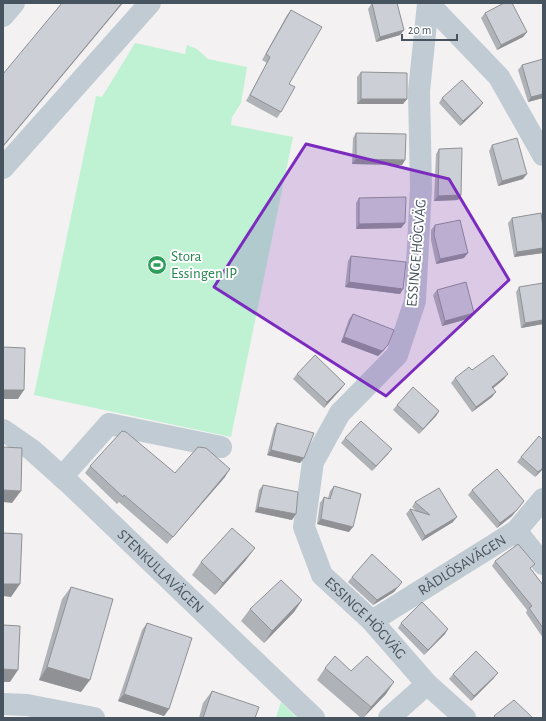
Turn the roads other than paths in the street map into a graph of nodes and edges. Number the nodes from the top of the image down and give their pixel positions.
1 (14, 3) edge
2 (150, 3) edge
3 (428, 3) edge
4 (3, 16) edge
5 (543, 155) edge
6 (3, 168) edge
7 (3, 430) edge
8 (221, 447) dead end
9 (62, 477) junction
10 (543, 499) edge
11 (516, 532) junction
12 (543, 564) edge
13 (372, 621) junction
14 (427, 684) junction
15 (3, 704) edge
16 (94, 718) edge
17 (314, 718) edge
18 (389, 718) edge
19 (466, 718) edge

1 - 4 street
2 - 6 street
3 - 5 street
3 - 13 street, ESSINGE HÖGVÄG
7 - 9 street, STENKULLAVÄGEN
8 - 9 street
9 - 17 street, STENKULLAVÄGEN
10 - 11 street, RÅDLÖSAVÄGEN
11 - 12 street
11 - 13 street, RÅDLÖSAVÄGEN
13 - 14 street, ESSINGE HÖGVÄG
14 - 18 street
14 - 19 street, ESSINGE HÖGVÄG
15 - 16 street

